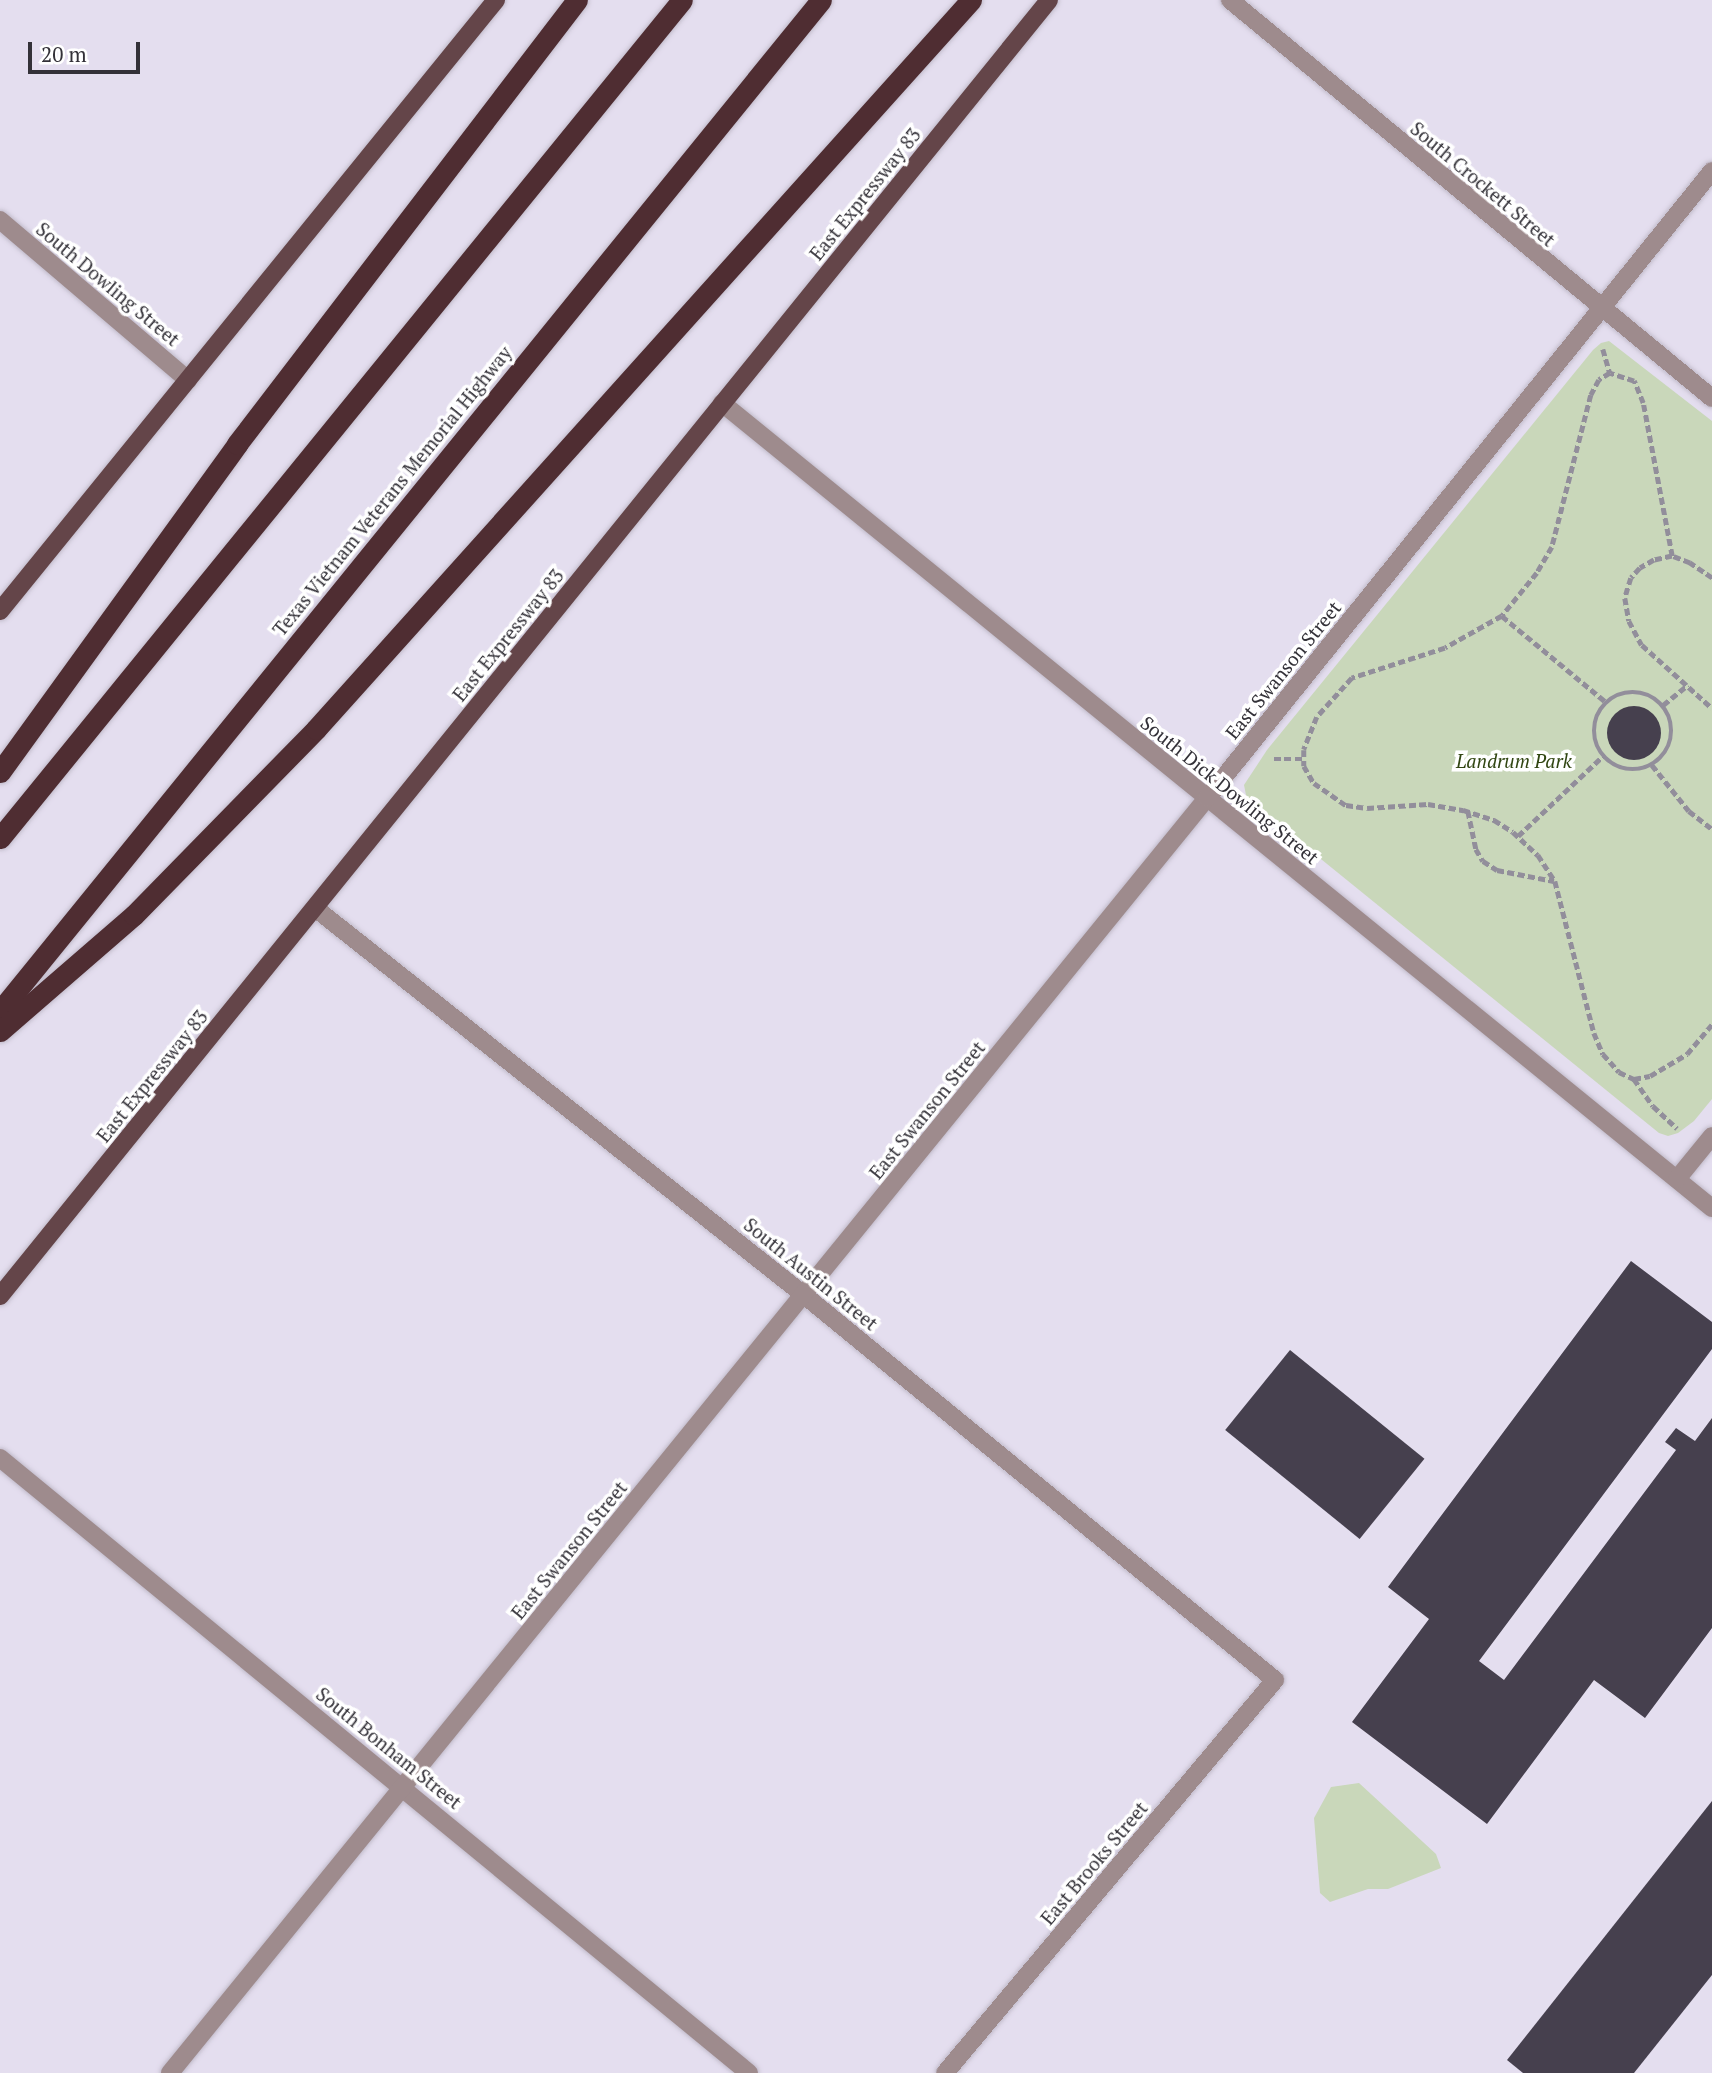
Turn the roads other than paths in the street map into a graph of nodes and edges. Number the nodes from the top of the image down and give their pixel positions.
1 (496, 0) edge
2 (577, 0) edge
3 (682, 0) edge
4 (821, 0) edge
5 (971, 0) edge
6 (1049, 0) edge
7 (1230, 0) edge
8 (1712, 171) edge
9 (0, 220) edge
10 (1600, 307) junction
11 (188, 380) junction
12 (1712, 398) edge
13 (722, 403) junction
14 (0, 611) edge
15 (0, 772) edge
16 (1207, 798) junction
17 (0, 838) edge
18 (315, 908) junction
19 (0, 1011) edge
20 (0, 1031) edge
21 (1712, 1136) edge
22 (1677, 1179) junction
23 (1712, 1208) edge
24 (804, 1295) junction
25 (0, 1296) edge
26 (0, 1458) edge
27 (1275, 1680) joint
28 (403, 1787) junction
29 (170, 2073) edge
30 (749, 2073) edge
31 (945, 2073) edge

1 - 11 main road
2 - 15 highway
3 - 17 highway
4 - 19 highway, Texas Vietnam Veterans Memorial Highway
5 - 20 highway
6 - 13 main road, East Expressway 83
7 - 10 street, South Crockett Street
8 - 10 street, East Swanson Street
9 - 11 street, South Dowling Street
10 - 12 street, South Crockett Street
10 - 16 street, East Swanson Street
11 - 14 main road
13 - 16 street, South Dick Dowling Street
13 - 18 main road, East Expressway 83
16 - 22 street, South Dick Dowling Street
16 - 24 street, East Swanson Street
18 - 24 street, South Austin Street
18 - 25 main road, East Expressway 83
21 - 22 street
22 - 23 street, South Dick Dowling Street
24 - 27 street, South Austin Street
24 - 28 street, East Swanson Street
26 - 28 street, South Bonham Street
27 - 31 street, East Brooks Street
28 - 29 street, East Swanson Street
28 - 30 street, South Bonham Street

